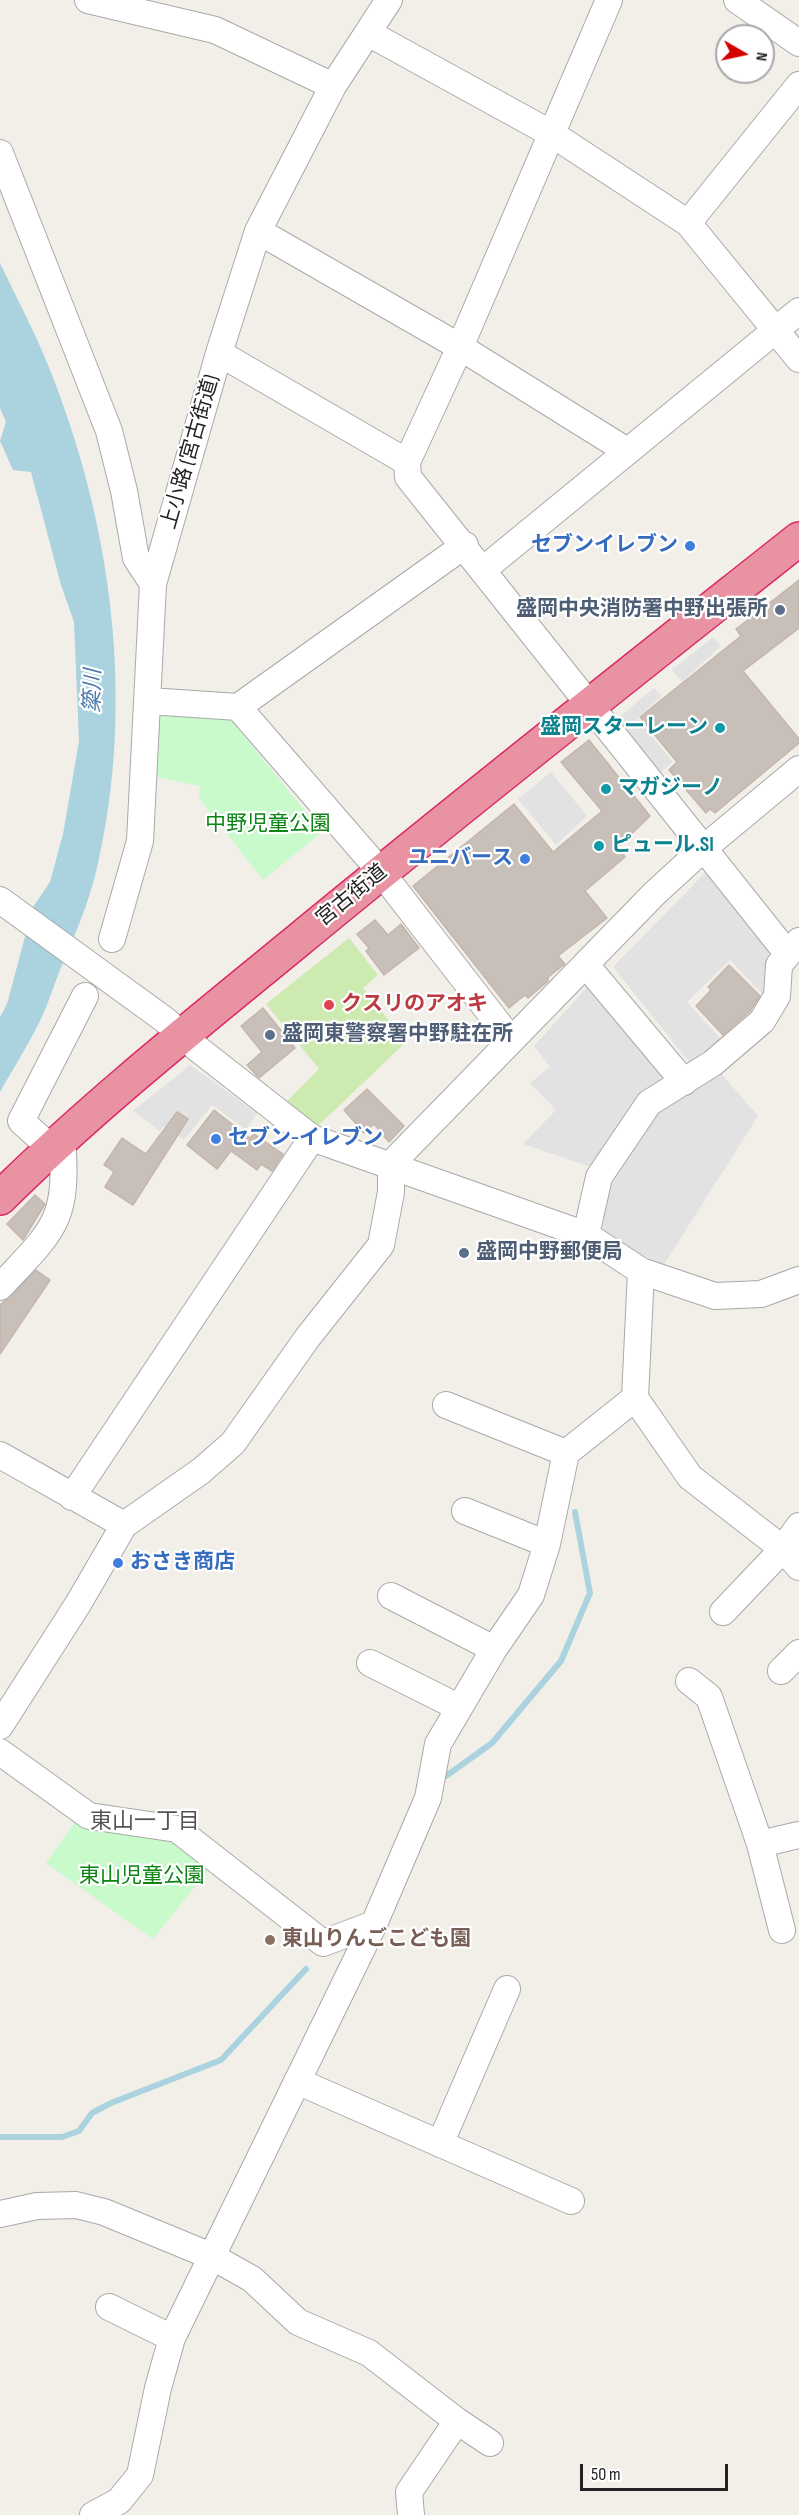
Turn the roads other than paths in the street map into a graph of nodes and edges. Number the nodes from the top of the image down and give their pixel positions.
1 (88, 0) edge
2 (389, 0) edge
3 (609, 0) edge
4 (737, 0) edge
5 (370, 34) junction
6 (799, 43) edge
7 (799, 85) edge
8 (333, 86) junction
9 (552, 134) junction
10 (0, 153) edge
11 (688, 223) junction
12 (258, 231) junction
13 (799, 311) edge
14 (775, 330) junction
15 (460, 347) junction
16 (219, 353) junction
17 (799, 359) edge
18 (627, 451) junction
19 (407, 462) junction
20 (799, 539) edge
21 (465, 545) junction
22 (484, 568) junction
23 (153, 585) junction
24 (149, 701) junction
25 (591, 704) junction
26 (238, 707) junction
27 (799, 769) edge
28 (704, 848) junction
29 (381, 872) junction
30 (0, 900) edge
31 (112, 939) dead end
32 (793, 947) edge
33 (586, 965) junction
34 (85, 996) dead end
35 (182, 1036) junction
36 (511, 1040) junction
37 (684, 1082) junction
38 (312, 1138) junction
39 (56, 1144) junction
40 (391, 1164) junction
41 (0, 1198) edge
42 (586, 1235) junction
43 (641, 1271) junction
44 (799, 1280) edge
45 (0, 1287) edge
46 (635, 1398) junction
47 (446, 1405) dead end
48 (566, 1453) junction
49 (0, 1455) edge
50 (72, 1497) junction
51 (465, 1511) dead end
52 (124, 1525) junction
53 (799, 1526) edge
54 (547, 1544) junction
55 (791, 1558) edge
56 (391, 1596) dead end
57 (723, 1612) dead end
58 (494, 1649) junction
59 (799, 1653) edge
60 (370, 1663) dead end
61 (781, 1671) dead end
62 (689, 1681) dead end
63 (458, 1707) junction
64 (0, 1726) edge
65 (0, 1752) edge
66 (799, 1835) edge
67 (760, 1844) junction
68 (374, 1924) junction
69 (782, 1930) dead end
70 (507, 1989) dead end
71 (297, 2081) junction
72 (440, 2144) junction
73 (571, 2201) dead end
74 (0, 2214) edge
75 (211, 2256) junction
76 (109, 2307) dead end
77 (172, 2338) junction
78 (457, 2421) junction
79 (490, 2443) dead end
80 (93, 2515) edge
81 (411, 2515) edge

1 - 8 street
2 - 5 street, 上小路 (宮古街道)
3 - 9 street
4 - 6 street
5 - 8 street, 上小路 (宮古街道)
5 - 9 street
7 - 11 street
8 - 12 street, 上小路 (宮古街道)
9 - 11 street
9 - 15 street
10 - 23 street
11 - 14 street
12 - 15 street
12 - 16 street, 上小路 (宮古街道)
13 - 14 street
14 - 17 street
14 - 18 street
15 - 18 street
15 - 19 street
16 - 19 street
16 - 23 street, 上小路 (宮古街道)
18 - 22 street
19 - 21 street
20 - 25 highway, 宮古街道
21 - 22 street
21 - 26 street
22 - 25 street
23 - 24 street, 上小路 (宮古街道)
24 - 26 street
24 - 31 street, 上小路 (宮古街道)
25 - 28 street
25 - 29 highway, 宮古街道
26 - 29 street
27 - 28 street
28 - 32 street
28 - 33 street
29 - 35 highway, 宮古街道
29 - 36 street
30 - 35 street
32 - 37 street
33 - 36 street
33 - 37 street
34 - 39 street
35 - 38 street
35 - 39 highway, 宮古街道
36 - 40 street
37 - 42 street
38 - 40 street
38 - 50 street
39 - 41 highway, 宮古街道
39 - 45 street
40 - 42 street
40 - 52 street
42 - 43 street
43 - 44 street
43 - 46 street
46 - 48 street
46 - 55 street
47 - 48 street
48 - 54 street
49 - 50 street
50 - 52 street
51 - 54 street
52 - 64 street
53 - 55 street
54 - 58 street
55 - 57 street
56 - 58 street
58 - 63 street
59 - 61 street
60 - 63 street
62 - 67 street
63 - 68 street
65 - 68 street
66 - 67 street
67 - 69 street
68 - 71 street
70 - 72 street
71 - 72 street
71 - 75 street
72 - 73 street
74 - 75 street
75 - 77 street
75 - 78 street
76 - 77 street
77 - 80 street
78 - 79 street
78 - 81 street

